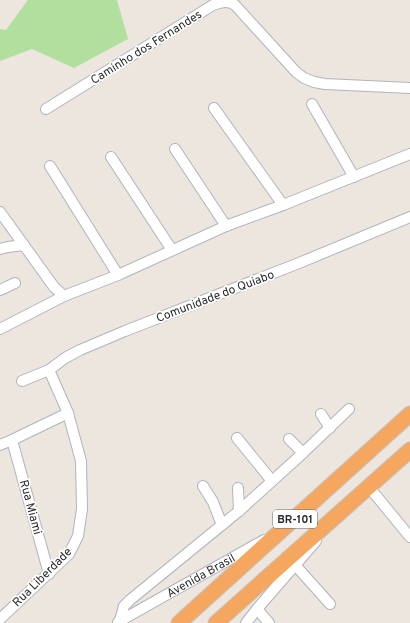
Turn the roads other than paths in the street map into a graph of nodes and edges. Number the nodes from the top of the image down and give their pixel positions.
1 (410, 88) edge
2 (312, 104) dead end
3 (214, 108) dead end
4 (46, 109) dead end
5 (175, 149) dead end
6 (410, 154) edge
7 (111, 157) dead end
8 (50, 166) dead end
9 (354, 177) junction
10 (283, 205) junction
11 (0, 212) edge
12 (410, 216) edge
13 (226, 226) junction
14 (24, 245) junction
15 (0, 249) edge
16 (172, 250) junction
17 (118, 275) junction
18 (14, 283) dead end
19 (0, 290) edge
20 (64, 296) junction
21 (0, 329) edge
22 (49, 370) junction
23 (22, 381) dead end
24 (349, 409) dead end
25 (68, 413) junction
26 (321, 414) dead end
27 (410, 414) edge
28 (330, 428) junction
29 (237, 438) dead end
30 (289, 439) dead end
31 (12, 440) junction
32 (0, 444) edge
33 (410, 450) edge
34 (303, 453) junction
35 (272, 481) junction
36 (204, 486) dead end
37 (369, 487) junction
38 (238, 488) dead end
39 (344, 509) junction
40 (239, 511) junction
41 (222, 525) junction
42 (285, 528) junction
43 (410, 537) edge
44 (296, 566) junction
45 (49, 574) junction
46 (330, 604) dead end
47 (257, 608) junction
48 (0, 619) edge
49 (118, 622) edge
50 (179, 623) edge
51 (216, 623) edge
52 (246, 623) edge
53 (269, 623) edge

1 - 4 street, Caminho dos Fernandes
2 - 9 street
3 - 10 street
5 - 13 street
6 - 9 street
7 - 16 street
8 - 17 street
9 - 10 street
10 - 13 street
11 - 14 street
12 - 22 street, Comunidade do Quiabo
13 - 16 street
14 - 15 street
14 - 20 street
16 - 17 street
17 - 20 street
18 - 19 street
20 - 21 street
22 - 23 street, Comunidade do Quiabo
22 - 25 street, Rua Liberdade
24 - 28 street
25 - 31 street
25 - 45 street, Rua Liberdade
26 - 28 street
27 - 42 highway, Avenida Brasil / BR-101
28 - 34 street
29 - 35 street
30 - 34 street
31 - 32 street
31 - 45 street, Rua Miami
33 - 37 highway, BR-101
34 - 35 street
35 - 40 street
36 - 41 street
37 - 39 highway, BR-101
37 - 43 street
38 - 40 street
39 - 44 street
39 - 51 highway, BR-101
40 - 41 street
41 - 49 street
42 - 49 street, Avenida Brasil
42 - 50 highway, Avenida Brasil / BR-101
44 - 46 street
44 - 47 street
45 - 48 street, Rua Liberdade
47 - 52 street
47 - 53 street

